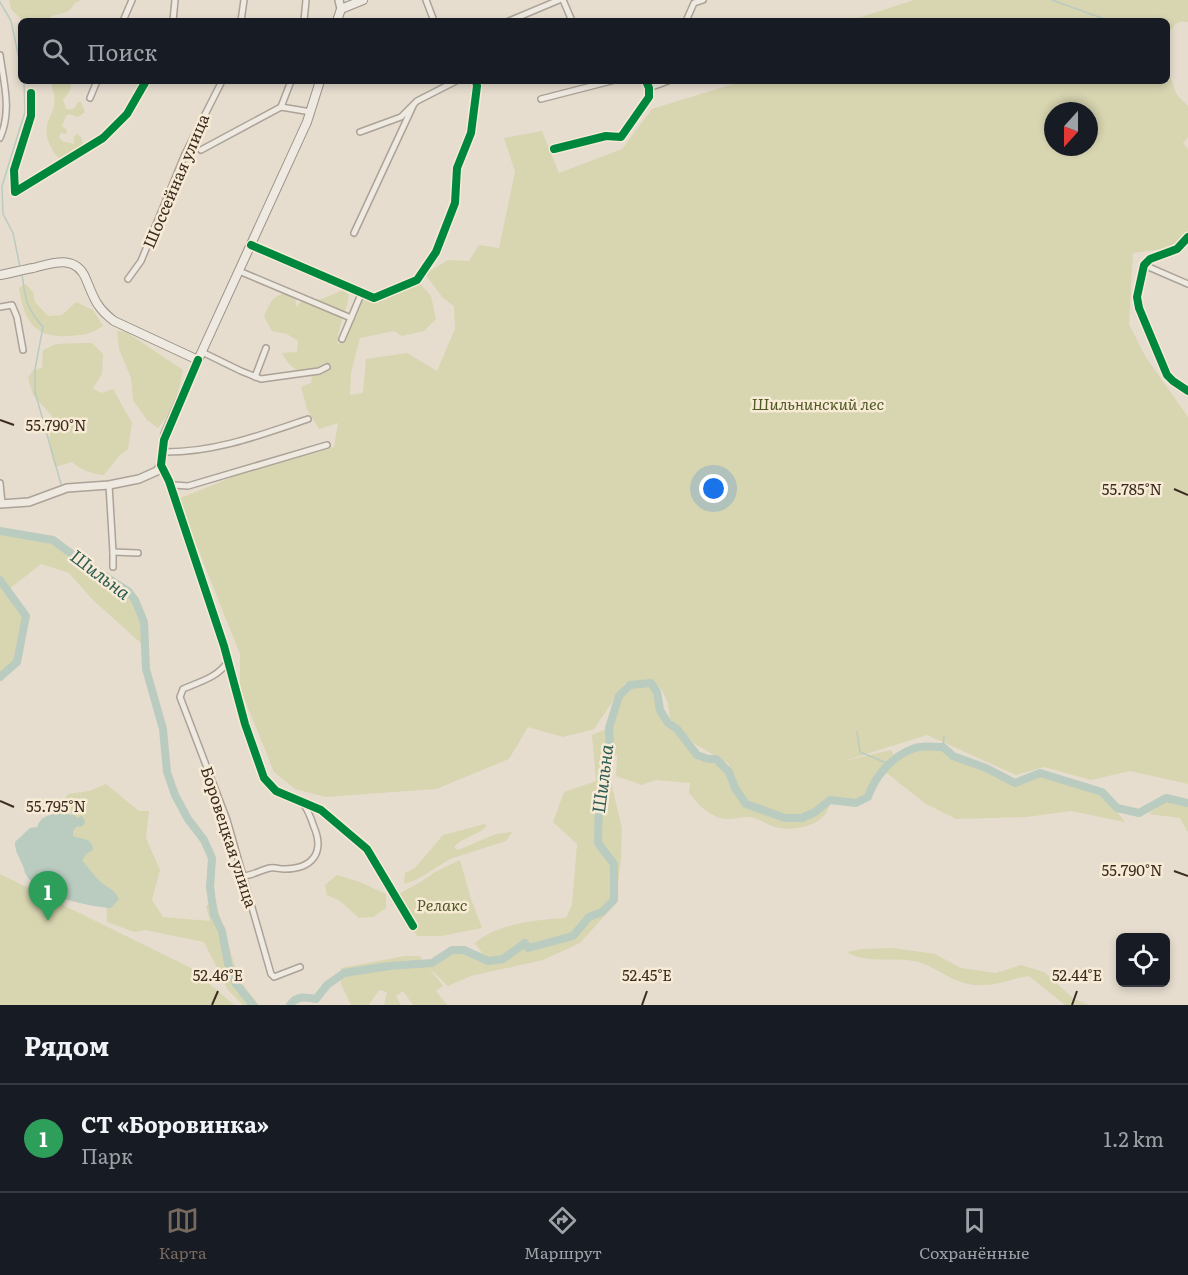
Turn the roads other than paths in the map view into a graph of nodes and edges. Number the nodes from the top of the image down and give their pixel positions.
1 (132, 0) edge
2 (175, 0) edge
3 (244, 0) edge
4 (306, 0) edge
5 (339, 0) edge
6 (363, 0) edge
7 (426, 0) edge
8 (561, 0) edge
9 (703, 0) edge
10 (694, 2) edge
11 (341, 9) junction
12 (124, 18) edge
13 (172, 18) edge
14 (241, 18) edge
15 (304, 18) edge
16 (339, 18) edge
17 (433, 18) edge
18 (516, 18) edge
19 (570, 18) edge
20 (687, 18) edge
21 (0, 55) edge
22 (96, 84) edge
23 (144, 84) edge
24 (220, 84) edge
25 (290, 84) edge
26 (319, 84) edge
27 (450, 84) edge
28 (477, 84) edge
29 (600, 84) edge
30 (647, 84) edge
31 (660, 84) edge
32 (649, 88) junction
33 (31, 93) dead end
34 (90, 98) dead end
35 (541, 99) dead end
36 (413, 106) junction
37 (281, 107) junction
38 (311, 112) junction
39 (400, 117) junction
40 (401, 129) junction
41 (360, 132) dead end
42 (0, 138) edge
43 (554, 149) dead end
44 (201, 150) dead end
45 (354, 233) dead end
46 (1188, 237) edge
47 (251, 245) junction
48 (1144, 265) junction
49 (239, 271) junction
50 (0, 275) edge
51 (128, 279) dead end
52 (1188, 284) edge
53 (362, 292) junction
54 (0, 307) edge
55 (351, 318) junction
56 (342, 339) dead end
57 (266, 348) dead end
58 (23, 350) dead end
59 (202, 352) junction
60 (198, 360) junction
61 (327, 367) dead end
62 (255, 377) junction
63 (1188, 391) edge
64 (308, 418) dead end
65 (327, 445) dead end
66 (162, 452) junction
67 (161, 465) junction
68 (169, 481) junction
69 (0, 483) edge
70 (109, 484) junction
71 (1, 504) edge
72 (114, 552) junction
73 (138, 553) dead end
74 (112, 567) dead end
75 (228, 661) junction
76 (301, 801) junction
77 (244, 876) junction
78 (413, 926) dead end
79 (300, 967) dead end

1 - 12 street
2 - 13 street
3 - 14 street
4 - 15 street
5 - 11 street
6 - 11 main road
7 - 17 street
8 - 18 street
8 - 19 street
9 - 10 street
10 - 20 street
11 - 16 main road
21 - 42 street
22 - 34 street
23 - 33 street
24 - 51 street, Шоссейная улица
25 - 37 street
26 - 38 main road
27 - 36 street
28 - 53 street
29 - 35 street
30 - 32 street
31 - 32 street
32 - 43 street
36 - 39 street
36 - 40 street
37 - 38 street
37 - 44 street
38 - 47 main road
39 - 40 street
39 - 41 street
40 - 45 street
46 - 48 street
47 - 49 main road
47 - 53 street
48 - 52 street
48 - 63 street
49 - 55 street
49 - 59 main road
50 - 60 main road
53 - 55 street
54 - 58 street
55 - 56 street
57 - 62 street
59 - 60 main road
59 - 62 street
60 - 66 street
61 - 62 street
64 - 66 street
65 - 68 street
66 - 67 street
67 - 68 street
67 - 70 street
68 - 75 street
69 - 71 street
70 - 71 street
70 - 72 street
72 - 73 street
72 - 74 street
75 - 76 street
75 - 77 street, Боровецкая улица
76 - 77 street
76 - 78 street
77 - 79 street, Боровецкая улица

